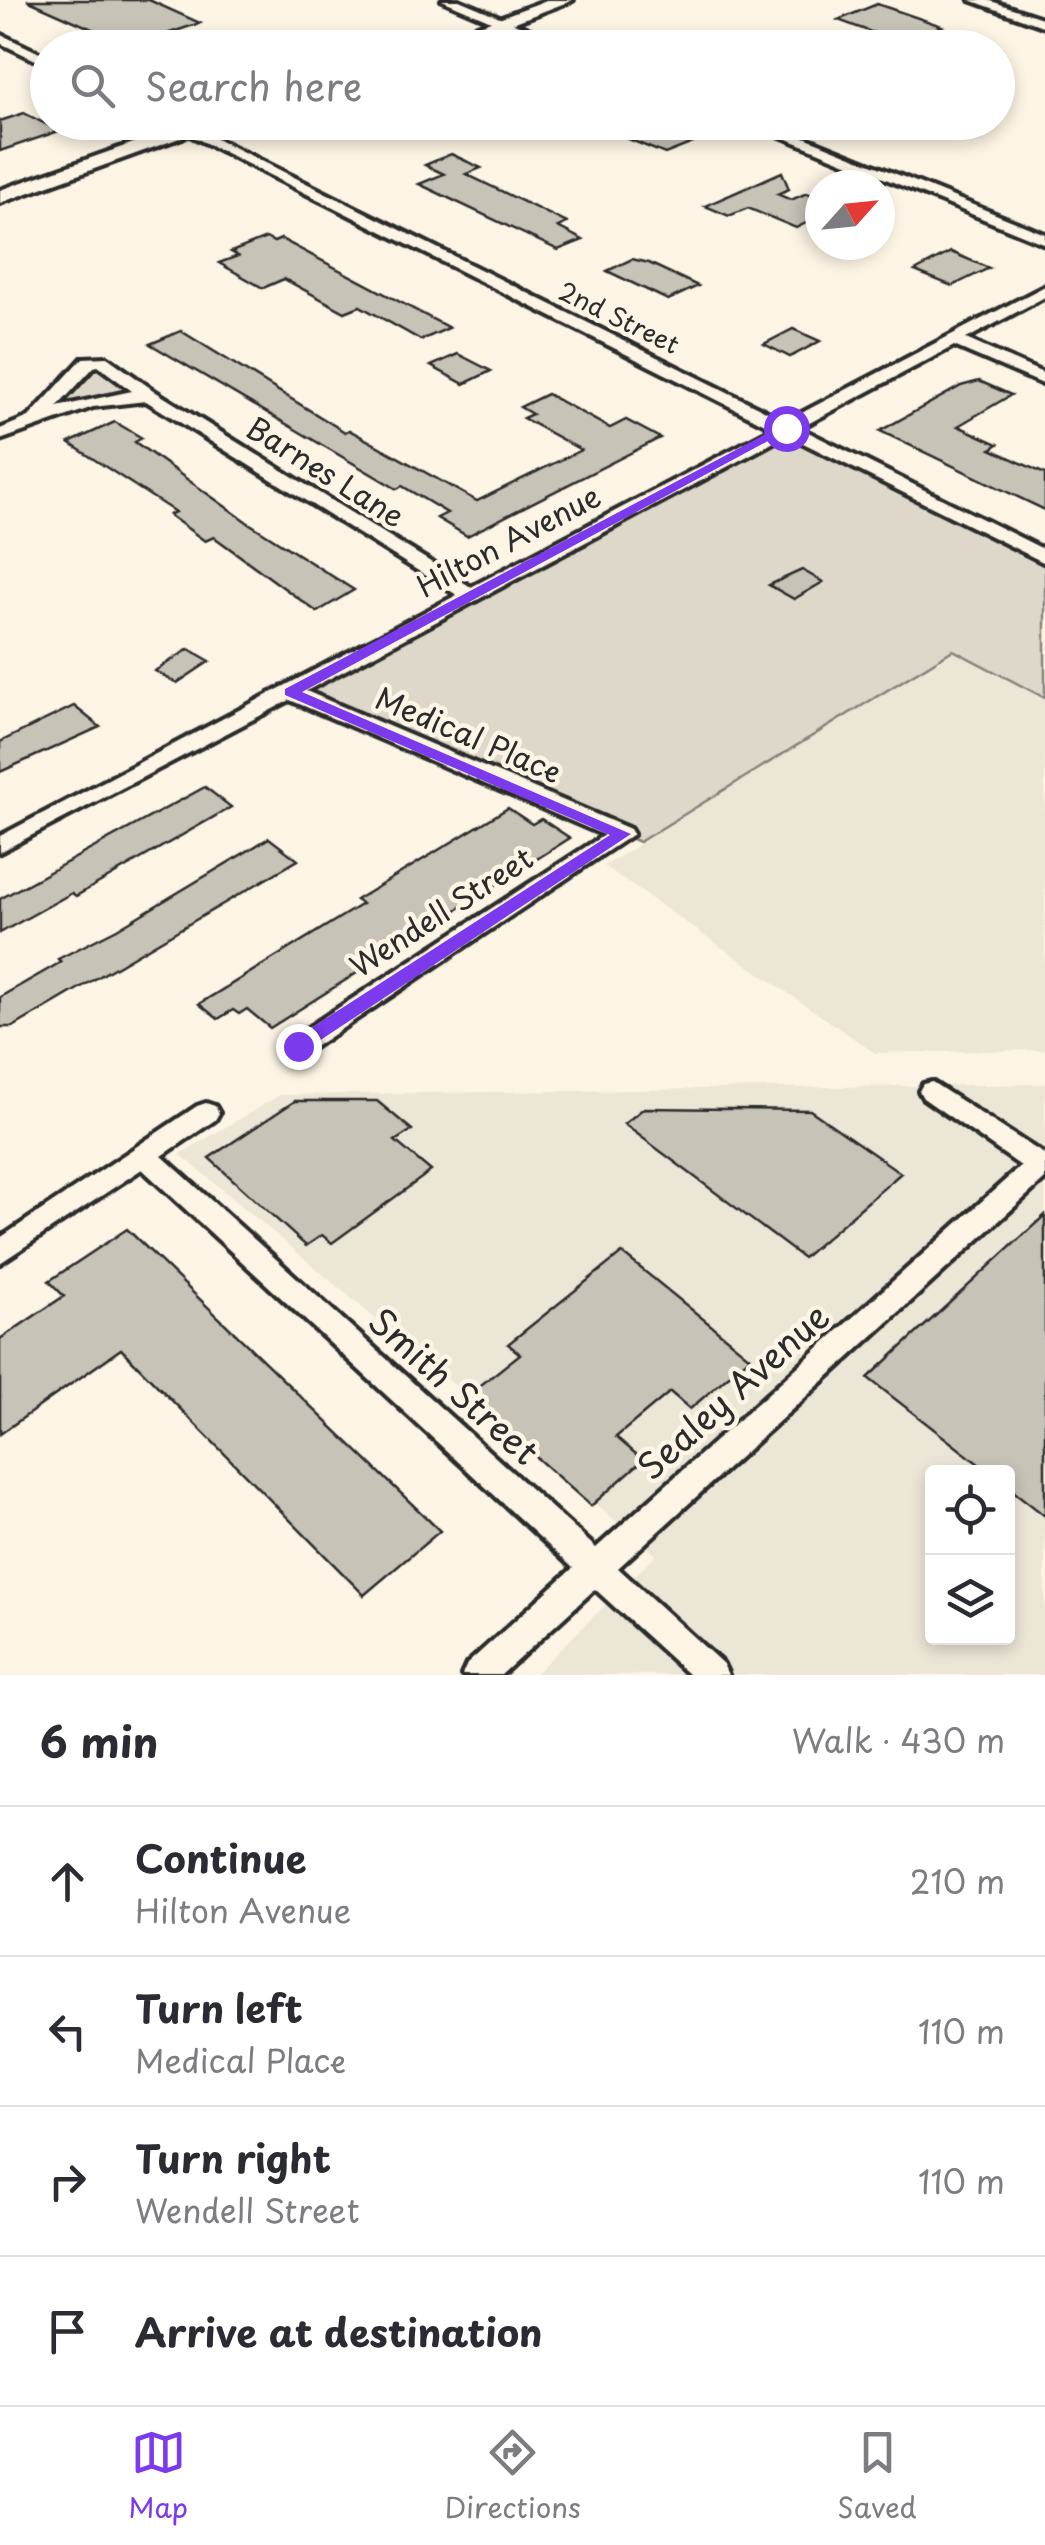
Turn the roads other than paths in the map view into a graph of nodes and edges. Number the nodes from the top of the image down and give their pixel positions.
1 (448, 0) edge
2 (564, 0) edge
3 (976, 0) edge
4 (502, 22) junction
5 (1045, 23) edge
6 (479, 30) edge
7 (522, 30) edge
8 (0, 38) edge
9 (30, 53) edge
10 (147, 140) edge
11 (206, 140) edge
12 (798, 140) edge
13 (0, 197) edge
14 (1045, 239) edge
15 (1045, 291) edge
16 (954, 340) junction
17 (1045, 380) edge
18 (150, 396) junction
19 (35, 421) junction
20 (786, 428) junction
21 (0, 435) edge
22 (1045, 557) edge
23 (472, 596) junction
24 (290, 692) junction
25 (622, 834) joint
26 (0, 845) edge
27 (298, 1046) dead end
28 (932, 1092) dead end
29 (206, 1113) dead end
30 (144, 1155) junction
31 (1042, 1167) edge
32 (0, 1252) edge
33 (595, 1568) junction
34 (478, 1675) edge
35 (712, 1675) edge

1 - 4 street
2 - 4 street
3 - 5 street
4 - 6 street
4 - 7 street
8 - 9 street
10 - 13 street
11 - 20 street, 2nd Street
12 - 14 street
15 - 16 street, Hilton Avenue
16 - 17 street
16 - 20 street, Hilton Avenue
18 - 19 street, Barnes Lane
18 - 19 street, Barnes Lane
18 - 23 street, Barnes Lane
19 - 21 street, Barnes Lane
20 - 22 street, 2nd Street
20 - 23 street, Hilton Avenue
23 - 24 street, Hilton Avenue
24 - 25 street, Medical Place
24 - 26 street, Hilton Avenue
25 - 27 street, Wendell Street
28 - 31 street
29 - 30 street
30 - 32 street
30 - 33 street, Smith Street
31 - 33 street, Sealey Avenue
33 - 34 street, Sealey Avenue
33 - 35 street, Smith Street

